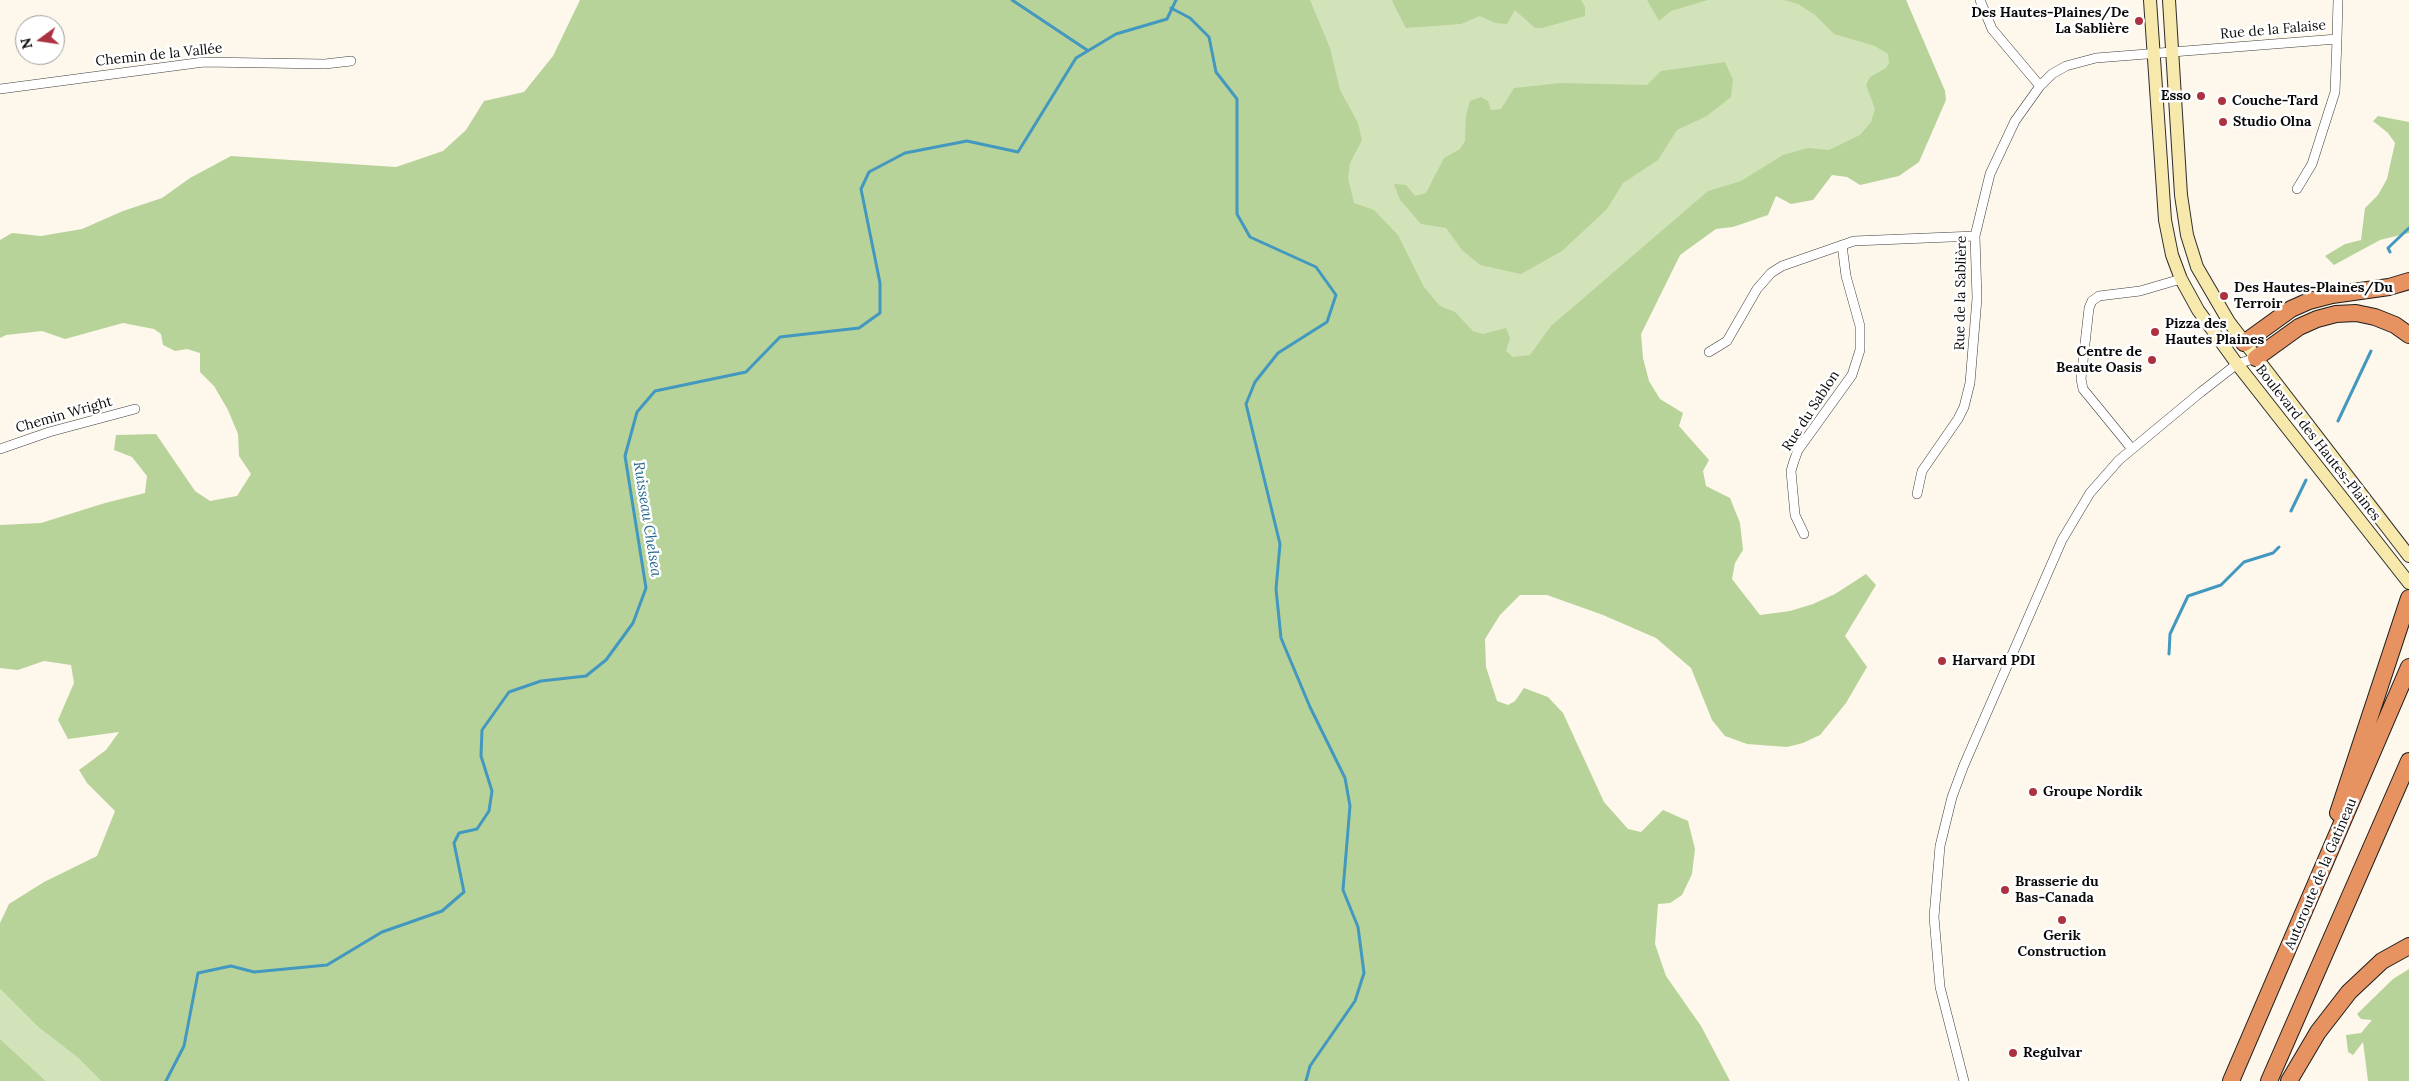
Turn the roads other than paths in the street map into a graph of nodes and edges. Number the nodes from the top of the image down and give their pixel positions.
1 (1980, 0) edge
2 (2150, 0) edge
3 (2170, 0) edge
4 (2338, 0) edge
5 (2337, 39) junction
6 (2173, 52) junction
7 (2154, 54) junction
8 (351, 61) dead end
9 (2040, 86) junction
10 (0, 89) edge
11 (2297, 190) dead end
12 (1975, 236) junction
13 (1842, 245) junction
14 (2181, 280) junction
15 (2409, 280) edge
16 (2409, 335) edge
17 (2244, 343) junction
18 (1709, 352) dead end
19 (2256, 358) junction
20 (2237, 364) junction
21 (135, 409) dead end
22 (0, 449) edge
23 (2132, 449) junction
24 (1917, 494) dead end
25 (1804, 534) dead end
26 (2409, 556) edge
27 (2409, 583) edge
28 (2409, 598) edge
29 (2409, 666) edge
30 (2409, 761) edge
31 (2310, 901) junction
32 (2409, 946) edge
33 (1964, 1081) edge
34 (2231, 1081) edge
35 (2270, 1081) edge
36 (2289, 1081) edge

1 - 9 street
2 - 7 street, Boulevard des Hautes-Plaines
3 - 6 street, Boulevard des Hautes-Plaines
4 - 5 street, Rue de la Falaise
5 - 6 street, Rue de la Falaise
5 - 11 street
6 - 7 street, Rue de la Sablière
6 - 17 street, Boulevard des Hautes-Plaines
7 - 9 street, Rue de la Sablière
7 - 14 street, Boulevard des Hautes-Plaines
8 - 10 street, Chemin de la Vallée
9 - 12 street, Rue de la Sablière
12 - 13 street
12 - 24 street, Rue de la Sablière
13 - 18 street
13 - 25 street, Rue du Sablon
14 - 20 street, Boulevard des Hautes-Plaines
14 - 23 street
15 - 17 highway
16 - 19 highway
17 - 19 street, Boulevard des Hautes-Plaines
17 - 20 street
19 - 20 street
19 - 26 street, Boulevard des Hautes-Plaines
20 - 23 street
20 - 27 street, Boulevard des Hautes-Plaines
21 - 22 street, Chemin Wright
23 - 33 street
28 - 31 highway
29 - 31 highway, Autoroute de la Gatineau
30 - 35 highway
31 - 34 highway, Autoroute de la Gatineau
32 - 36 highway

